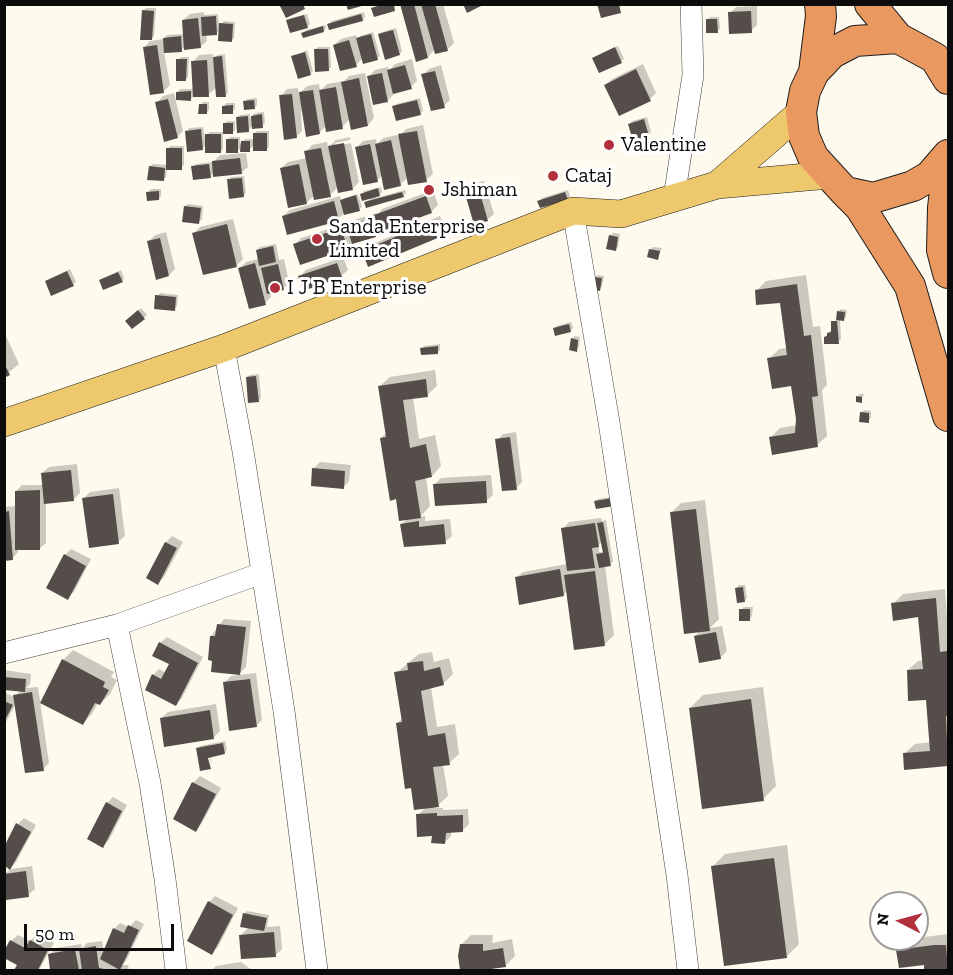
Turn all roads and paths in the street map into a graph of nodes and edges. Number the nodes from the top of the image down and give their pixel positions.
1 (691, 4) edge
2 (820, 4) edge
3 (870, 4) edge
4 (898, 38) junction
5 (944, 64) edge
6 (814, 72) junction
7 (801, 112) junction
8 (948, 155) edge
9 (948, 163) edge
10 (717, 184) junction
11 (837, 184) junction
12 (674, 198) junction
13 (573, 211) junction
14 (945, 261) edge
15 (224, 348) junction
16 (948, 416) edge
17 (4, 423) edge
18 (262, 573) junction
19 (117, 625) junction
20 (4, 653) edge
21 (176, 970) edge
22 (317, 970) edge
23 (688, 970) edge

1 - 12 street
2 - 6 highway
3 - 4 highway
4 - 5 highway
4 - 6 highway
6 - 7 highway
7 - 10 main road
7 - 11 highway
8 - 11 highway
9 - 14 highway
10 - 11 main road
10 - 12 main road
11 - 16 highway
12 - 13 main road
13 - 15 main road
13 - 23 street
15 - 17 main road
15 - 18 street
18 - 19 street
18 - 22 street
19 - 20 street
19 - 21 street

